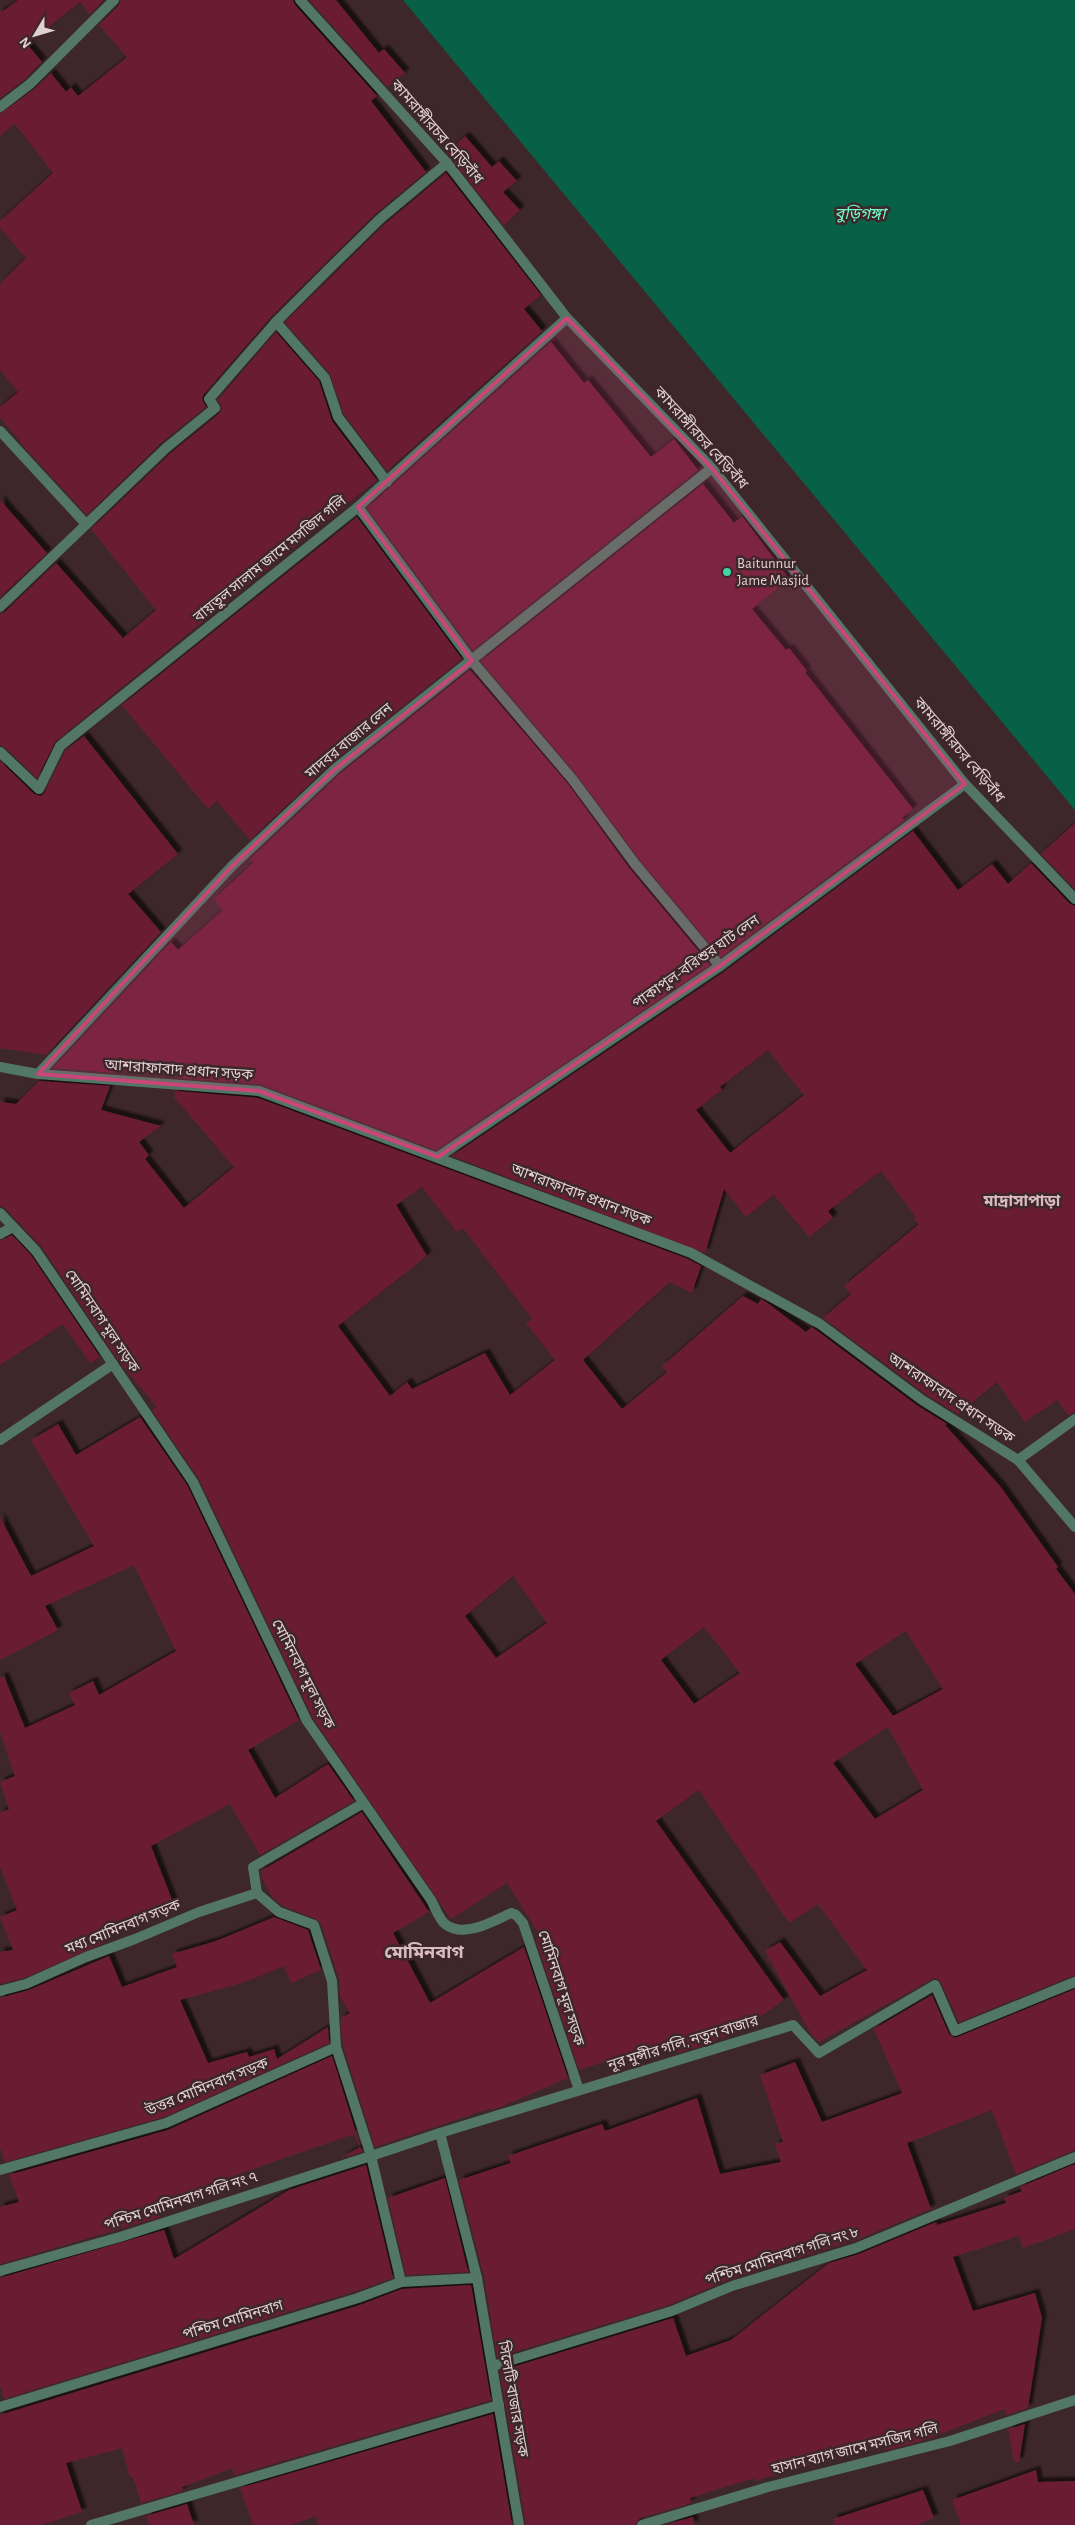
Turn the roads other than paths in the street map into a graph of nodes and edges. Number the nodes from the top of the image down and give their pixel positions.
1 (114, 0) edge
2 (300, 0) edge
3 (0, 107) edge
4 (447, 163) junction
5 (567, 318) junction
6 (276, 322) junction
7 (0, 431) edge
8 (712, 468) junction
9 (387, 482) junction
10 (358, 507) junction
11 (86, 524) junction
12 (0, 607) edge
13 (472, 661) junction
14 (0, 752) edge
15 (965, 784) junction
16 (1075, 899) edge
17 (720, 966) junction
18 (0, 1067) edge
19 (38, 1074) junction
20 (438, 1157) junction
21 (0, 1213) edge
22 (13, 1228) junction
23 (0, 1234) edge
24 (113, 1364) junction
25 (1075, 1420) edge
26 (0, 1440) edge
27 (1018, 1460) junction
28 (1075, 1527) edge
29 (362, 1804) junction
30 (258, 1892) junction
31 (1075, 1982) edge
32 (0, 1991) edge
33 (336, 2047) junction
34 (580, 2090) junction
35 (440, 2133) junction
36 (371, 2156) junction
37 (1075, 2157) edge
38 (0, 2170) edge
39 (0, 2271) edge
40 (477, 2278) junction
41 (401, 2282) junction
42 (493, 2366) junction
43 (1075, 2400) edge
44 (499, 2404) junction
45 (0, 2408) edge
46 (92, 2525) edge
47 (520, 2525) edge
48 (642, 2525) edge

1 - 3 street
2 - 4 street, কামরাঙ্গীরচর বেড়িবাঁধ
4 - 5 street, কামরাঙ্গীরচর বেড়িবাঁধ
4 - 6 street
5 - 8 street, কামরাঙ্গীরচর বেড়িবাঁধ
5 - 9 street, বায়তুল সালাম জামে মসজিদ গলি
6 - 9 street
6 - 11 street
7 - 11 street
8 - 13 street, মাদবর বাজার লেন
8 - 15 street, কামরাঙ্গীরচর বেড়িবাঁধ
9 - 10 street, বায়তুল সালাম জামে মসজিদ গলি
10 - 13 street
10 - 14 street, বায়তুল সালাম জামে মসজিদ গলি
11 - 12 street
13 - 17 street
13 - 19 street, মাদবর বাজার লেন
15 - 16 street, কামরাঙ্গীরচর বেড়িবাঁধ
15 - 17 street, পাকাপুল-বরিশুর ঘাট লেন
17 - 20 street, পাকাপুল-বরিশুর ঘাট লেন
18 - 19 street, আশরাফাবাদ প্রধান সড়ক
19 - 20 street, আশরাফাবাদ প্রধান সড়ক
20 - 27 street, আশরাফাবাদ প্রধান সড়ক
21 - 22 street, মোমিনবাগ মূল সড়ক
22 - 23 street
22 - 24 street, মোমিনবাগ মূল সড়ক
24 - 26 street
24 - 29 street, মোমিনবাগ মূল সড়ক
25 - 27 street
27 - 28 street, আশরাফাবাদ প্রধান সড়ক
29 - 30 street
29 - 34 street, মোমিনবাগ মূল সড়ক
30 - 32 street, মধ্য মোমিনবাগ সড়ক
30 - 33 street
31 - 34 street, নূর মুন্সীর গলি, নতুন বাজার
33 - 36 street
33 - 38 street, উত্তর মোমিনবাগ সড়ক
34 - 35 street, নূর মুন্সীর গলি, নতুন বাজার
35 - 36 street, নূর মুন্সীর গলি, নতুন বাজার
35 - 40 street
36 - 39 street, পশ্চিম মোমিনবাগ গলি নং ৭
36 - 41 street
37 - 42 street, পশ্চিম মোমিনবাগ গলি নং ৮
40 - 41 street, পশ্চিম মোমিনবাগ
40 - 42 street, সিলেটি বাজার সড়ক
41 - 45 street, পশ্চিম মোমিনবাগ
42 - 44 street, সিলেটি বাজার সড়ক
43 - 48 street, হাসান ব্যাগ জামে মসজিদ গলি
44 - 46 street
44 - 47 street, সিলেটি বাজার সড়ক

